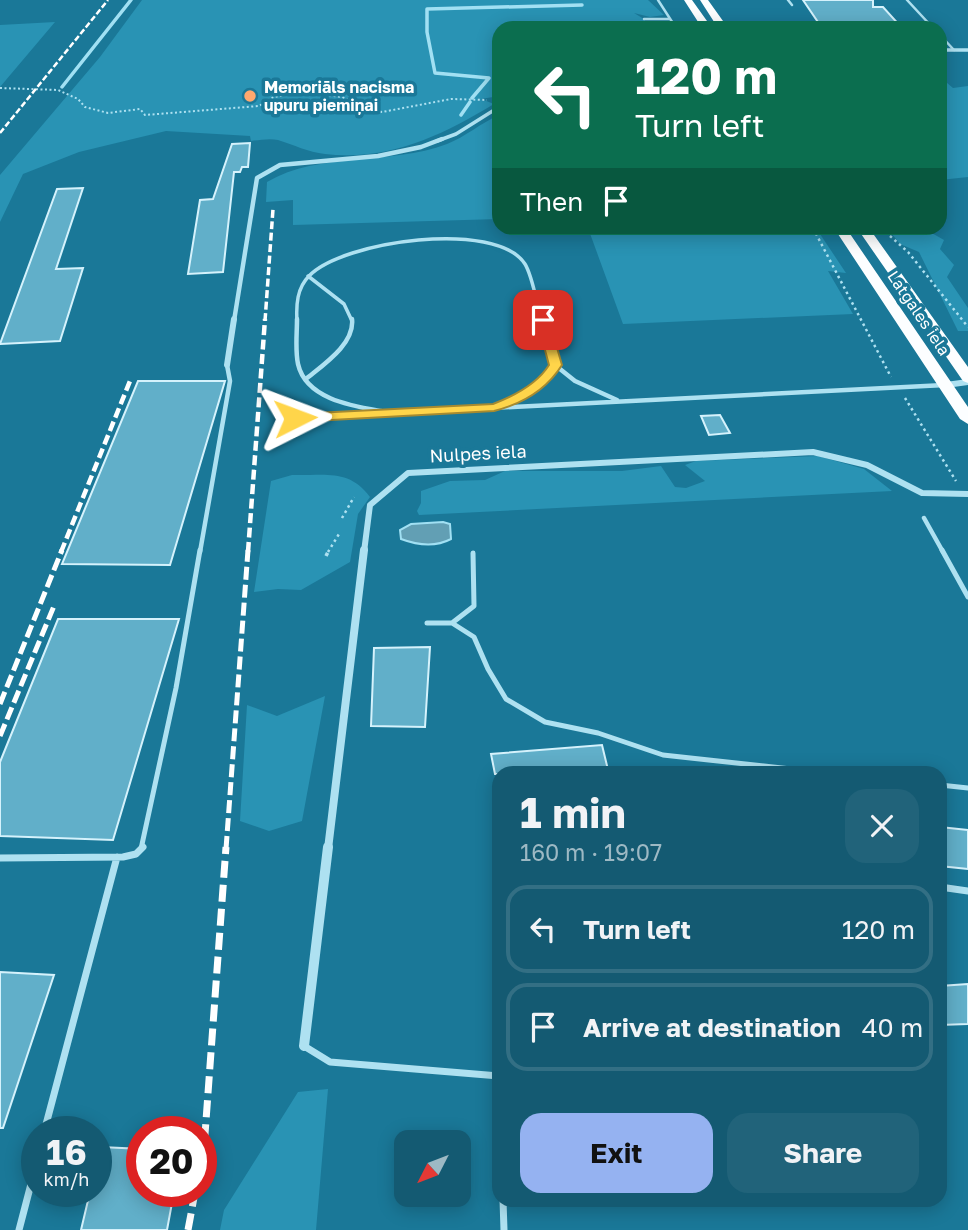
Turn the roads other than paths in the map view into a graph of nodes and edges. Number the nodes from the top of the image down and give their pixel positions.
1 (657, 0) edge
2 (688, 0) edge
3 (704, 0) edge
4 (788, 0) edge
5 (906, 0) edge
6 (792, 5) dead end
7 (644, 19) dead end
8 (669, 19) joint
9 (702, 21) edge
10 (718, 21) edge
11 (926, 21) edge
12 (947, 42) edge
13 (947, 50) edge
14 (954, 50) junction
15 (968, 50) edge
16 (492, 111) edge
17 (845, 235) edge
18 (868, 235) edge
19 (308, 276) junction
20 (227, 365) joint
21 (555, 365) junction
22 (306, 379) junction
23 (968, 380) edge
24 (946, 386) junction
25 (620, 401) junction
26 (494, 407) junction
27 (392, 413) junction
28 (295, 418) dead end
29 (968, 419) edge
30 (966, 494) edge
31 (924, 518) dead end
32 (472, 553) dead end
33 (968, 597) edge
34 (427, 623) dead end
35 (452, 623) junction
36 (763, 766) edge
37 (947, 786) edge
38 (968, 788) edge
39 (117, 857) junction
40 (0, 858) edge
41 (947, 888) edge
42 (968, 891) edge
43 (304, 1046) joint
44 (492, 1077) edge
45 (48, 1116) edge
46 (25, 1207) edge
47 (503, 1207) edge
48 (19, 1230) edge
49 (504, 1230) edge

1 - 8 lane
2 - 9 highway
3 - 10 highway
4 - 6 lane
5 - 11 lane
7 - 8 lane
12 - 14 lane
13 - 14 street
14 - 15 street
16 - 20 street
17 - 24 highway, Latgales iela
18 - 23 highway, Latgales iela
19 - 21 lane
19 - 22 lane
19 - 22 lane
20 - 39 lane
21 - 25 lane
21 - 26 lane
22 - 27 lane
23 - 24 street
24 - 25 lane
24 - 29 highway, Latgales iela
25 - 26 lane
26 - 27 lane
27 - 28 lane
30 - 43 street, Nulpes iela
31 - 33 lane
32 - 35 lane
34 - 35 lane
35 - 36 lane
37 - 38 lane
39 - 40 lane
39 - 45 lane
41 - 42 lane
43 - 44 lane
46 - 48 lane
47 - 49 lane

